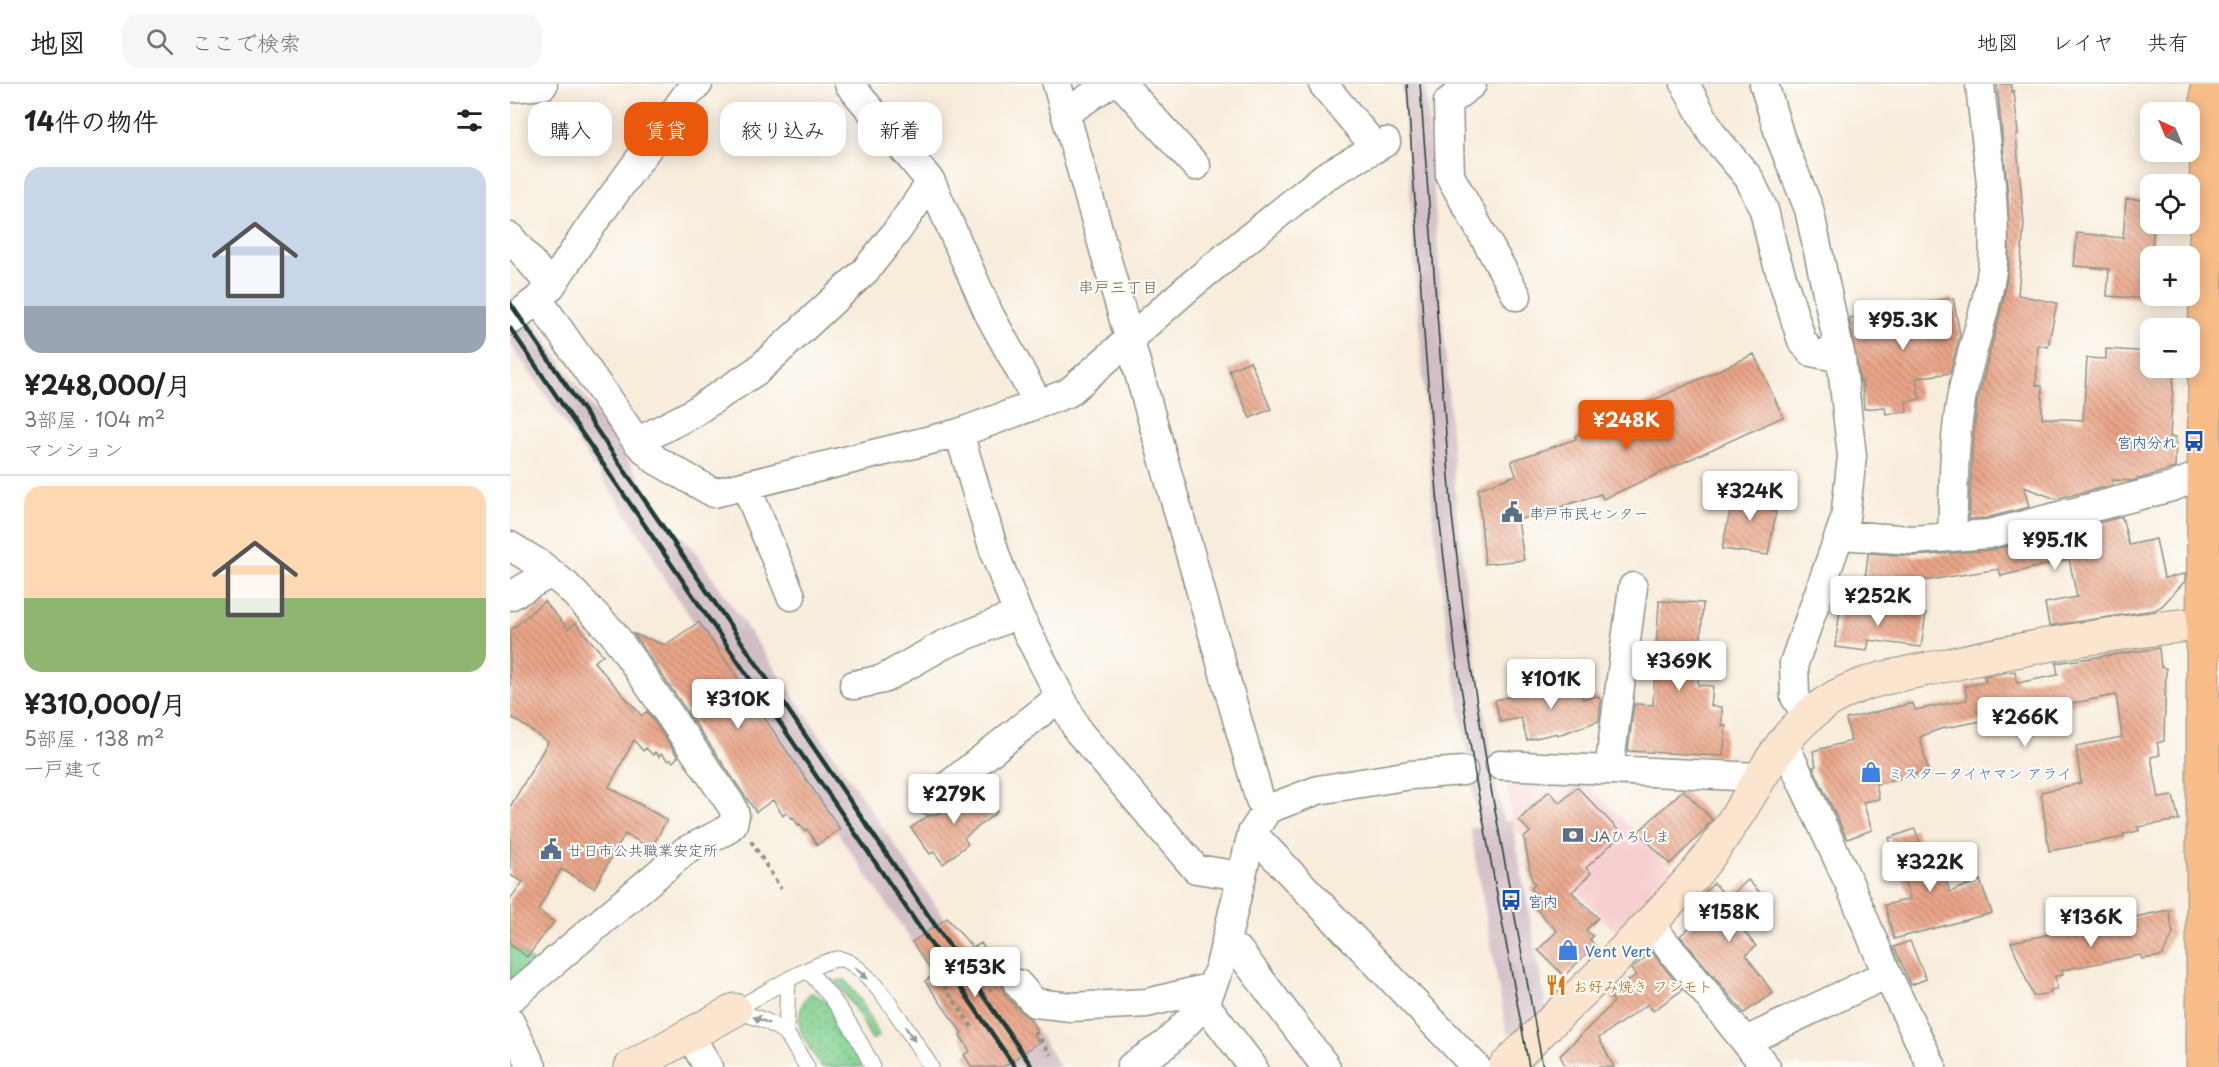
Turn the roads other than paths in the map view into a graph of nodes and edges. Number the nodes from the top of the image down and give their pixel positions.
1 (698, 84) edge
2 (849, 84) edge
3 (1057, 84) edge
4 (1109, 84) edge
5 (1122, 84) edge
6 (1323, 84) edge
7 (1472, 84) edge
8 (1685, 84) edge
9 (1764, 84) edge
10 (1980, 84) edge
11 (2207, 84) edge
12 (543, 85) edge
13 (510, 88) edge
14 (1066, 113) junction
15 (1196, 166) dead end
16 (931, 182) junction
17 (510, 237) edge
18 (545, 292) junction
19 (1517, 296) dead end
20 (510, 321) edge
21 (1131, 338) junction
22 (1841, 358) junction
23 (1038, 403) junction
24 (959, 433) junction
25 (637, 442) junction
26 (2212, 473) edge
27 (746, 486) junction
28 (1840, 535) junction
29 (1952, 536) junction
30 (510, 546) edge
31 (551, 573) junction
32 (1633, 587) dead end
33 (510, 596) edge
34 (791, 596) dead end
35 (1018, 614) junction
36 (2203, 624) junction
37 (854, 685) dead end
38 (1060, 697) junction
39 (1807, 716) junction
40 (1783, 741) junction
41 (1500, 765) dead end
42 (1609, 770) junction
43 (1463, 771) dead end
44 (1760, 777) junction
45 (930, 800) dead end
46 (1268, 809) junction
47 (1252, 833) junction
48 (1242, 876) junction
49 (1649, 923) junction
50 (1225, 946) junction
51 (807, 970) junction
52 (1887, 974) junction
53 (788, 980) junction
54 (1006, 990) road end
55 (1208, 996) junction
56 (510, 999) edge
57 (735, 1010) junction
58 (510, 1022) edge
59 (786, 1032) junction
60 (690, 1035) junction
61 (1746, 1041) junction
62 (2209, 1064) edge
63 (532, 1067) edge
64 (632, 1067) edge
65 (708, 1067) edge
66 (807, 1067) edge
67 (871, 1067) edge
68 (931, 1067) edge
69 (1131, 1067) edge
70 (1253, 1067) edge
71 (1326, 1067) edge
72 (1476, 1067) edge
73 (1505, 1067) edge
74 (1766, 1067) edge
75 (1932, 1067) edge

1 - 18 street
2 - 16 street
3 - 14 street
4 - 14 street
5 - 15 street
6 - 21 street
7 - 19 street
8 - 22 street
9 - 22 street
10 - 29 street
11 - 26 highway
12 - 13 street
14 - 21 street
16 - 23 street
16 - 25 street
17 - 18 street
18 - 20 street
18 - 25 street
21 - 23 street
21 - 46 street
22 - 28 street
23 - 24 street
24 - 27 street
24 - 35 street
25 - 27 street
26 - 29 street
26 - 36 highway
27 - 34 street
28 - 29 street
28 - 39 street
30 - 31 street
31 - 33 street
31 - 56 street
32 - 42 street
35 - 37 street
35 - 38 street
36 - 39 street
36 - 62 highway
38 - 45 street
38 - 48 street
39 - 40 street
40 - 44 street
40 - 52 street
41 - 42 street
42 - 44 street
43 - 46 street
44 - 49 street
46 - 47 street
47 - 48 street
47 - 72 street
48 - 50 street
49 - 61 street
49 - 73 street
50 - 55 street
50 - 71 street
51 - 53 lane
51 - 67 lane
51 -> 68 lane
52 - 61 street
52 - 75 street
53 - 57 lane
53 - 59 lane
54 - 55 street
55 - 69 street
55 - 70 street
59 -> 57 lane
57 - 60 street
58 - 63 street
59 - 66 lane
60 - 64 street
60 - 65 street
61 - 74 street

